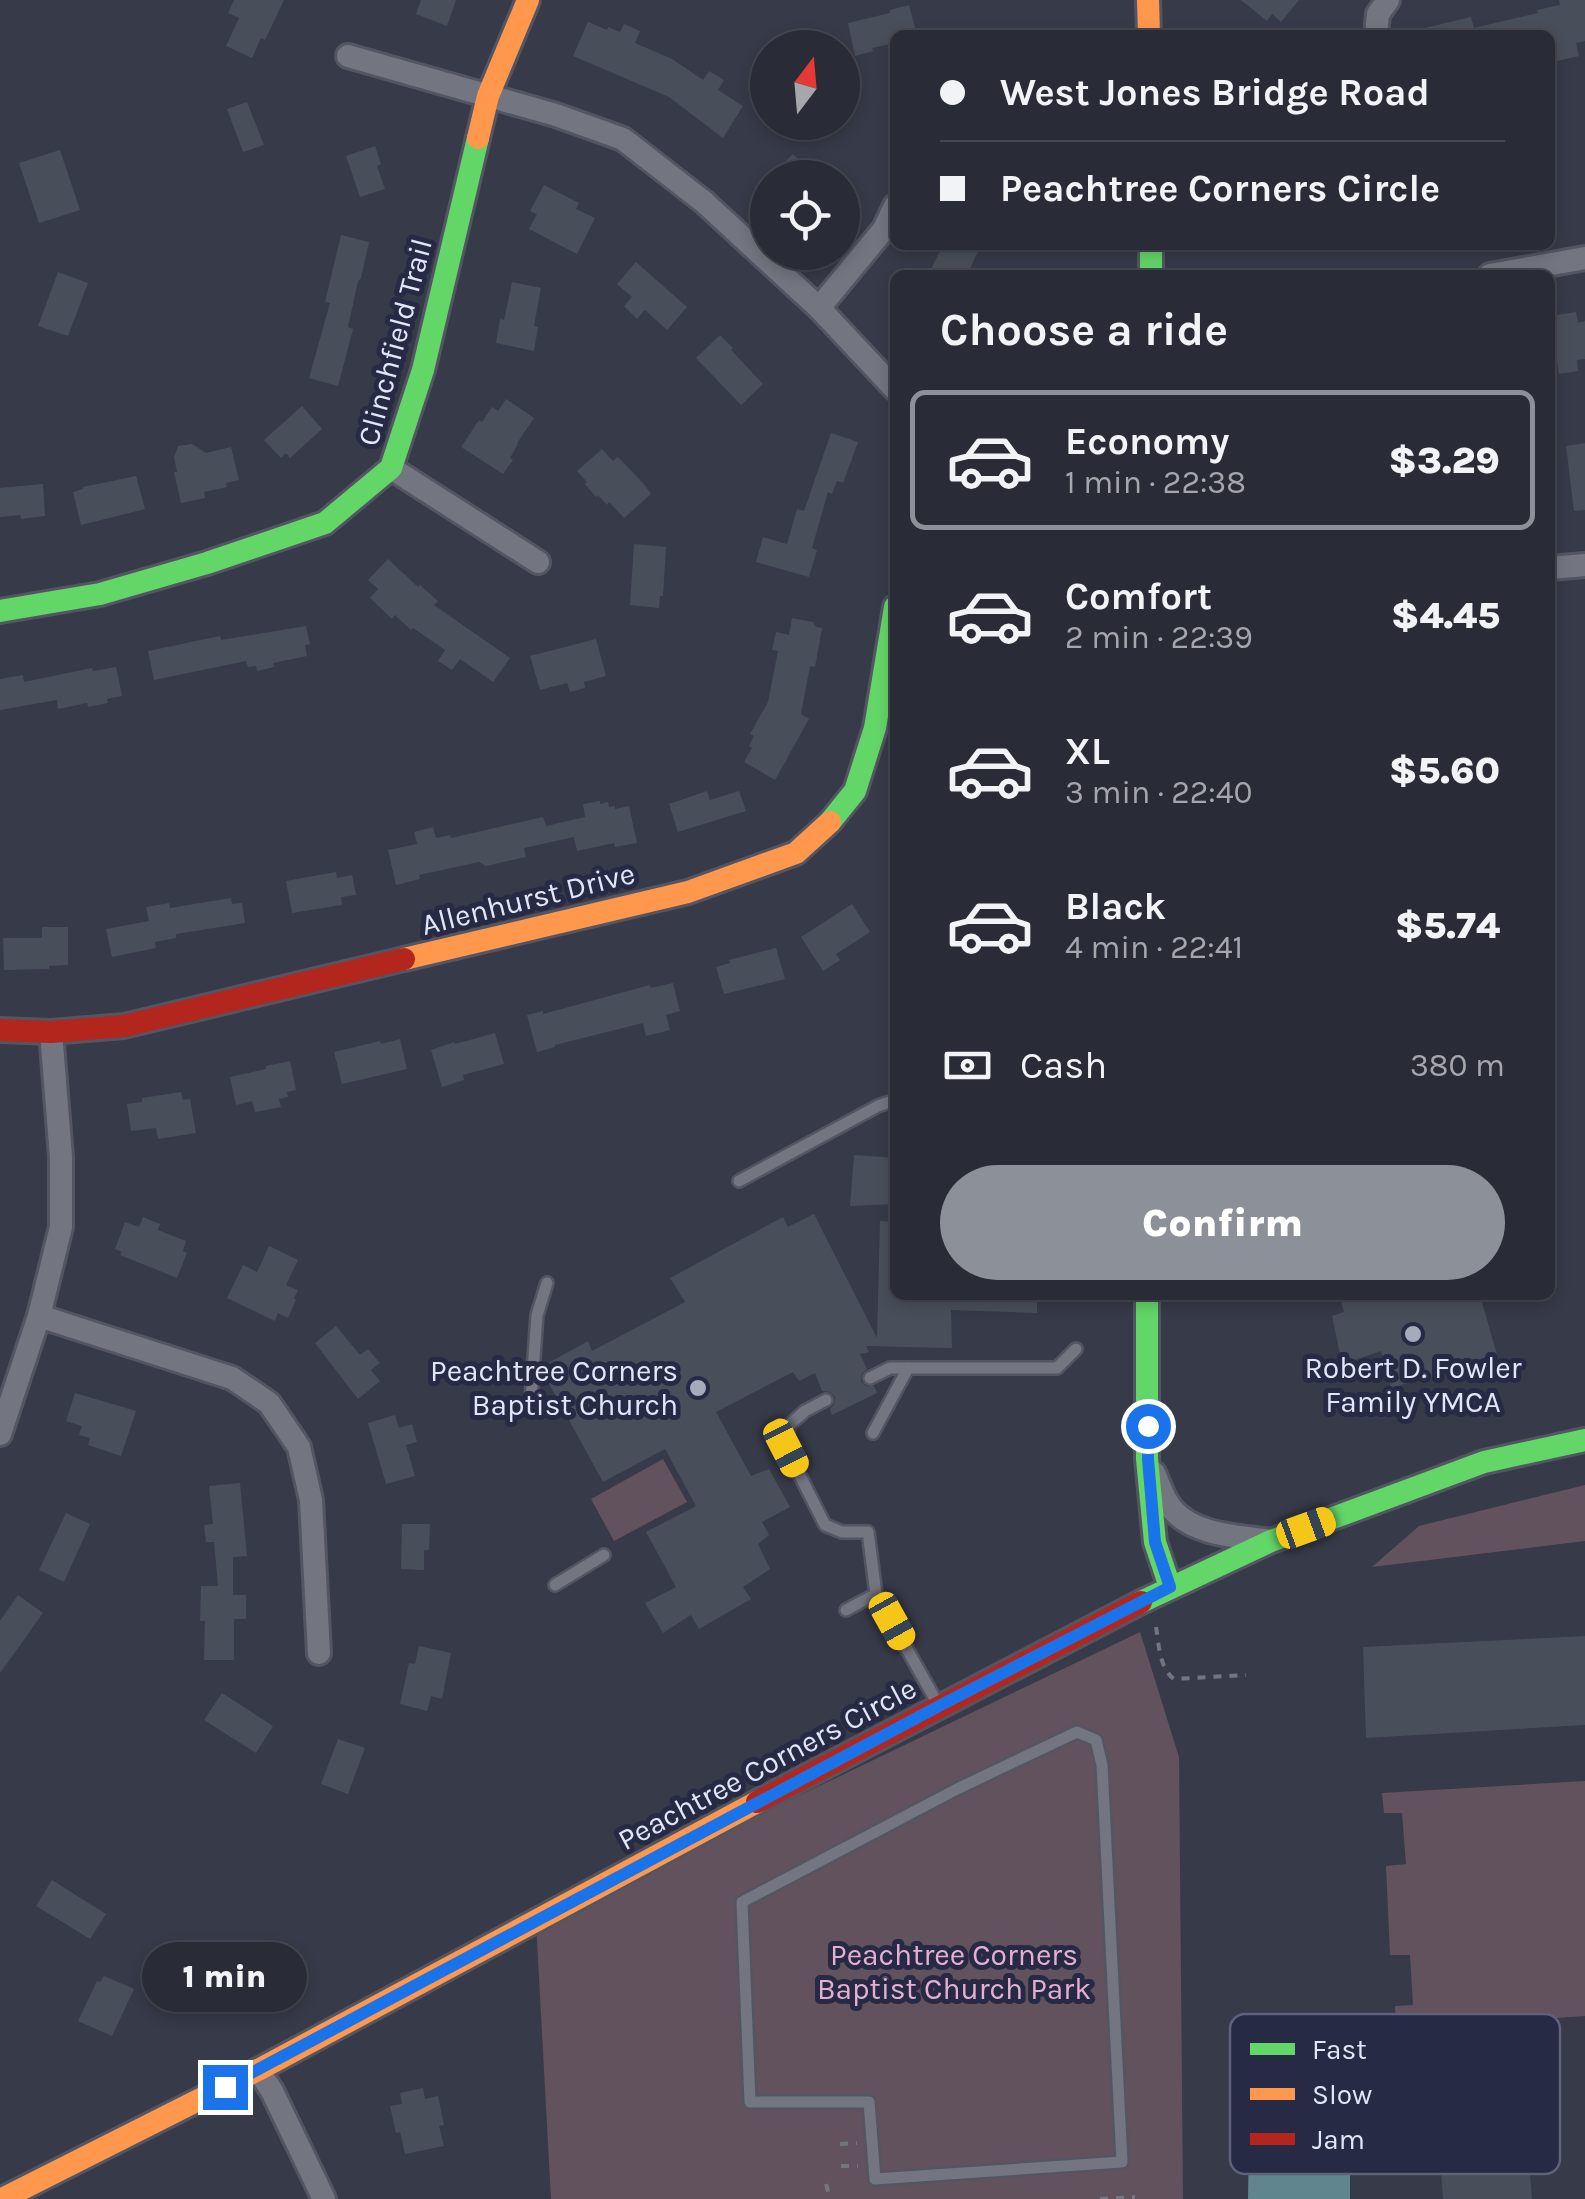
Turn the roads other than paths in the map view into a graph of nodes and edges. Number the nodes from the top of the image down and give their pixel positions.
1 (528, 0) edge
2 (1148, 0) edge
3 (1388, 0) edge
4 (1149, 30) edge
5 (1376, 30) edge
6 (348, 56) dead end
7 (488, 96) junction
8 (890, 216) edge
9 (1585, 258) edge
10 (1518, 270) edge
11 (819, 308) junction
12 (890, 384) edge
13 (391, 468) junction
14 (538, 562) dead end
15 (1585, 564) edge
16 (1555, 567) edge
17 (0, 611) edge
18 (890, 637) edge
19 (0, 1030) edge
20 (51, 1032) junction
21 (890, 1102) edge
22 (740, 1181) dead end
23 (547, 1283) dead end
24 (1147, 1300) edge
25 (39, 1316) junction
26 (1076, 1349) dead end
27 (908, 1368) junction
28 (870, 1378) dead end
29 (532, 1399) dead end
30 (826, 1400) dead end
31 (873, 1433) dead end
32 (0, 1434) edge
33 (1585, 1440) edge
34 (1148, 1459) junction
35 (1271, 1541) junction
36 (604, 1555) dead end
37 (555, 1585) dead end
38 (1170, 1587) junction
39 (876, 1594) junction
40 (846, 1610) dead end
41 (319, 1653) dead end
42 (939, 1706) junction
43 (1077, 1732) joint
44 (258, 2070) junction
45 (2, 2199) edge
46 (324, 2199) edge

1 - 7 street, Clinchfield Trail
2 - 4 street
3 - 5 street
6 - 7 street
7 - 11 street
7 - 13 street, Clinchfield Trail
8 - 11 street
9 - 10 street
11 - 12 street
13 - 14 street
13 - 17 street, Clinchfield Trail
15 - 16 street
18 - 20 street, Allenhurst Drive
19 - 20 street, Allenhurst Drive
20 - 25 street
21 - 22 lane
23 - 29 lane
24 - 34 street
25 - 32 street
25 - 41 street
26 - 27 lane
27 - 28 lane
27 - 31 lane
30 - 39 lane
33 - 35 street, Peachtree Corners Circle
34 - 35 street
34 - 38 street
35 - 38 street, Peachtree Corners Circle
36 - 37 lane
38 - 42 street, Peachtree Corners Circle
39 - 40 lane
39 - 42 lane
42 - 44 street, Peachtree Corners Circle
43 - 43 lane
44 - 45 street, Peachtree Corners Circle
44 - 46 street

